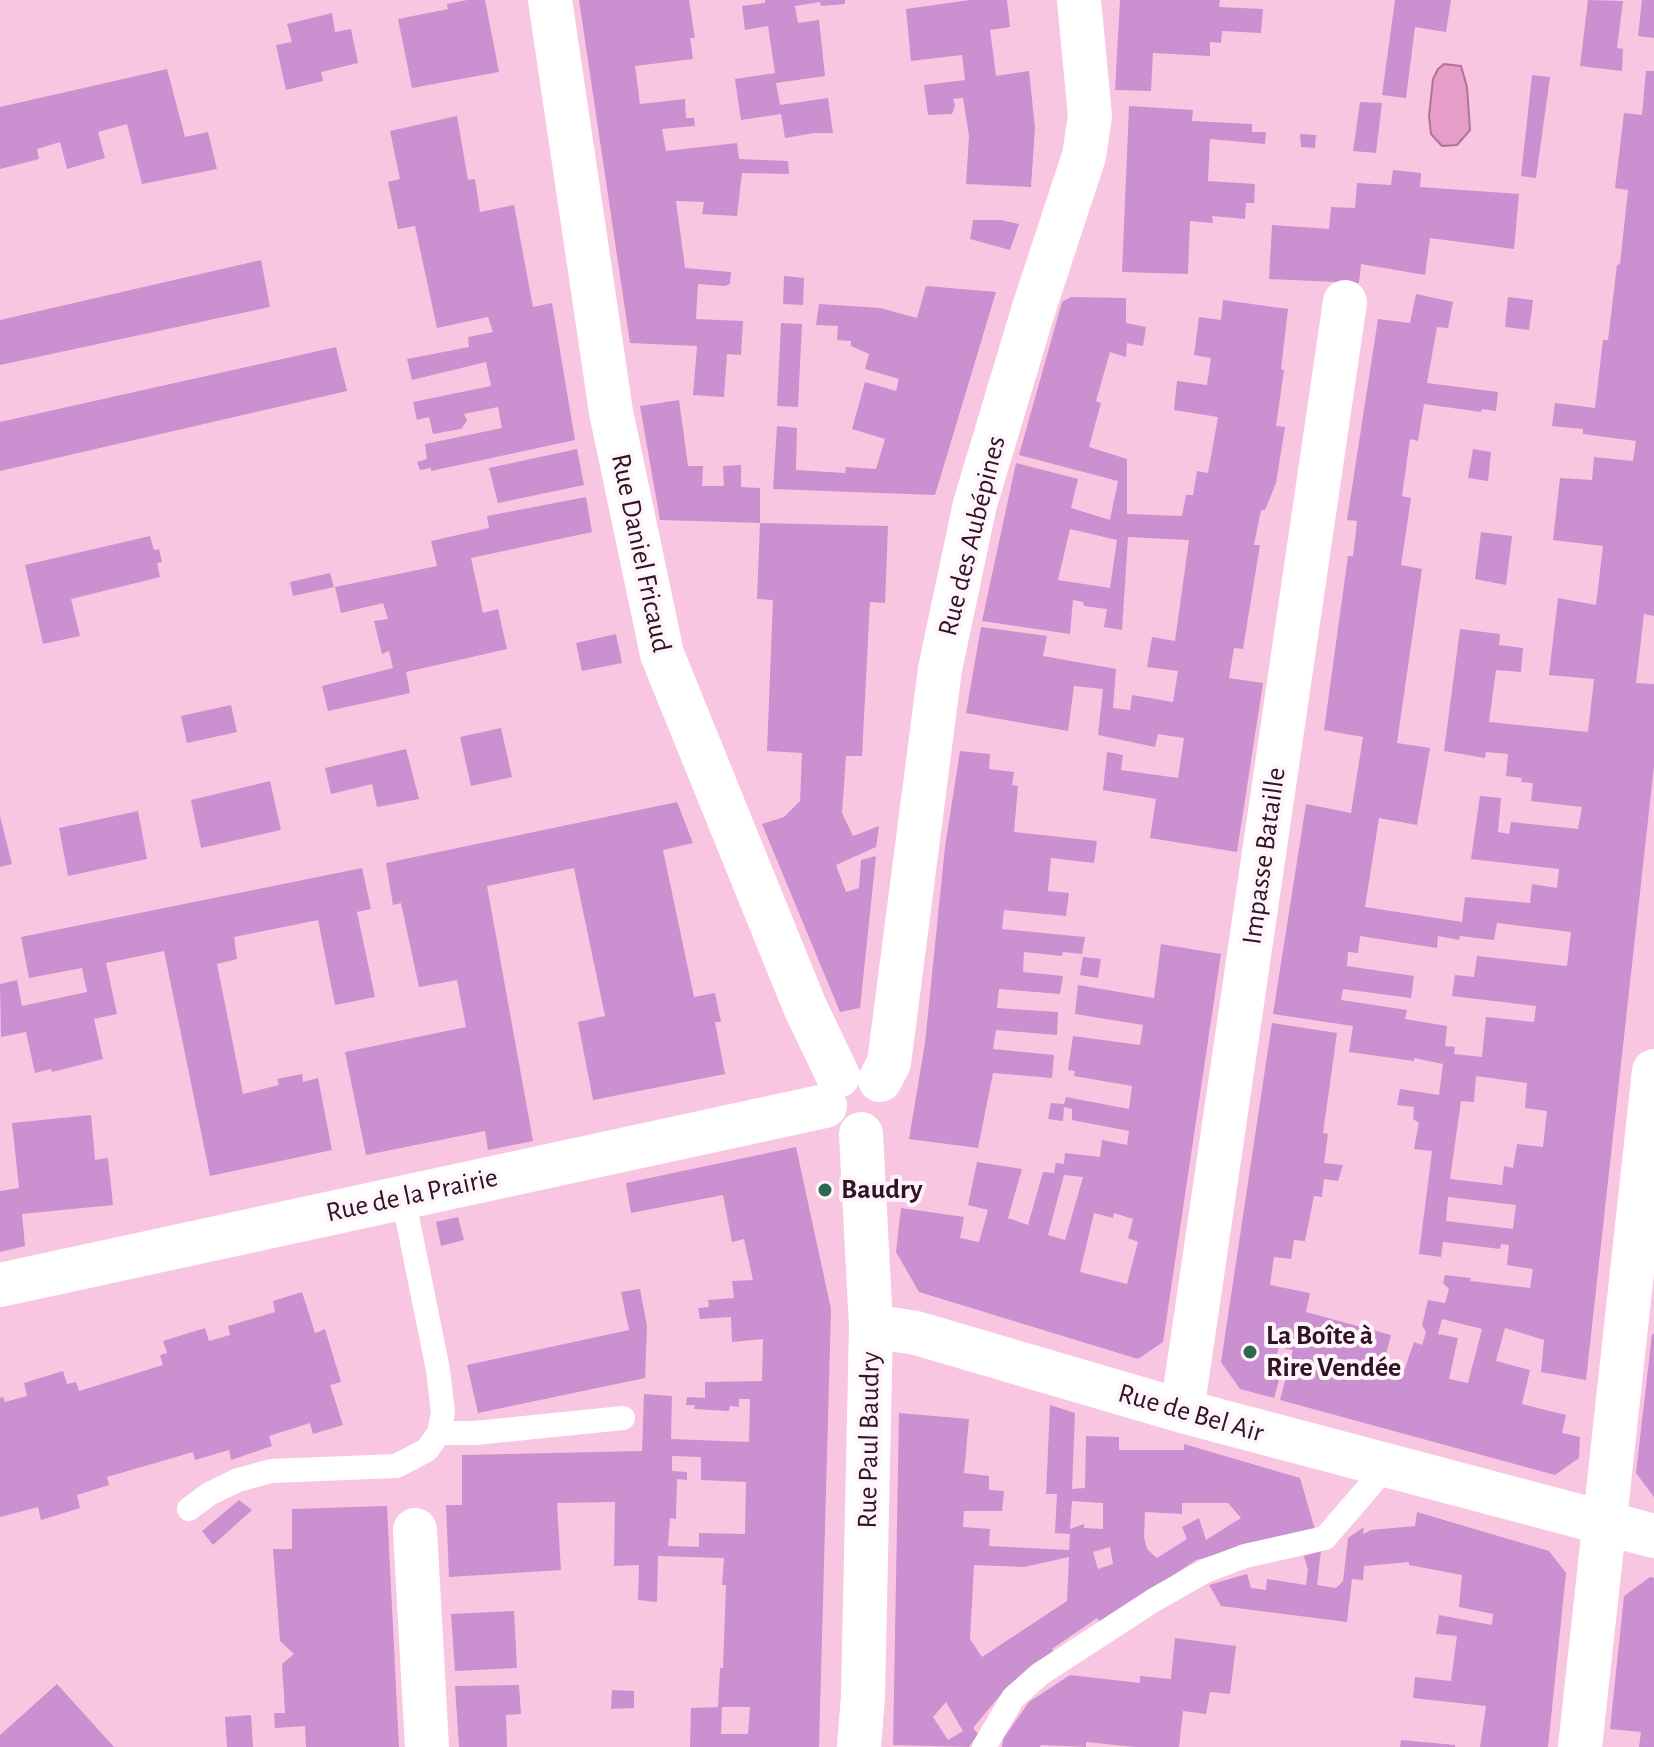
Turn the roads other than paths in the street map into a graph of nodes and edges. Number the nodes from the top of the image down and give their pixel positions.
1 (550, 0) edge
2 (1079, 0) edge
3 (1345, 302) dead end
4 (1654, 1071) edge
5 (880, 1080) junction
6 (831, 1091) junction
7 (861, 1134) junction
8 (403, 1197) junction
9 (0, 1285) edge
10 (871, 1326) junction
11 (1182, 1411) junction
12 (623, 1418) dead end
13 (439, 1433) junction
14 (1378, 1464) junction
15 (189, 1509) dead end
16 (1606, 1525) junction
17 (415, 1530) dead end
18 (1654, 1536) edge
19 (427, 1747) edge
20 (859, 1747) edge
21 (984, 1747) edge
22 (1580, 1747) edge

1 - 6 street, Rue Daniel Fricaud
2 - 5 street, Rue des Aubépines
3 - 11 street, Impasse Bataille
4 - 16 street
5 - 6 street
5 - 7 street
6 - 7 street
6 - 8 street, Rue de la Prairie
7 - 10 street, Rue Paul Baudry
8 - 9 street, Rue de la Prairie
8 - 13 lane
10 - 11 street, Rue de Bel Air
10 - 20 street, Rue Paul Baudry
11 - 14 street, Rue de Bel Air
12 - 13 lane
13 - 15 lane
14 - 16 street, Rue de Bel Air
14 - 21 lane
16 - 18 street, Rue de Bel Air
16 - 22 street
17 - 19 street

